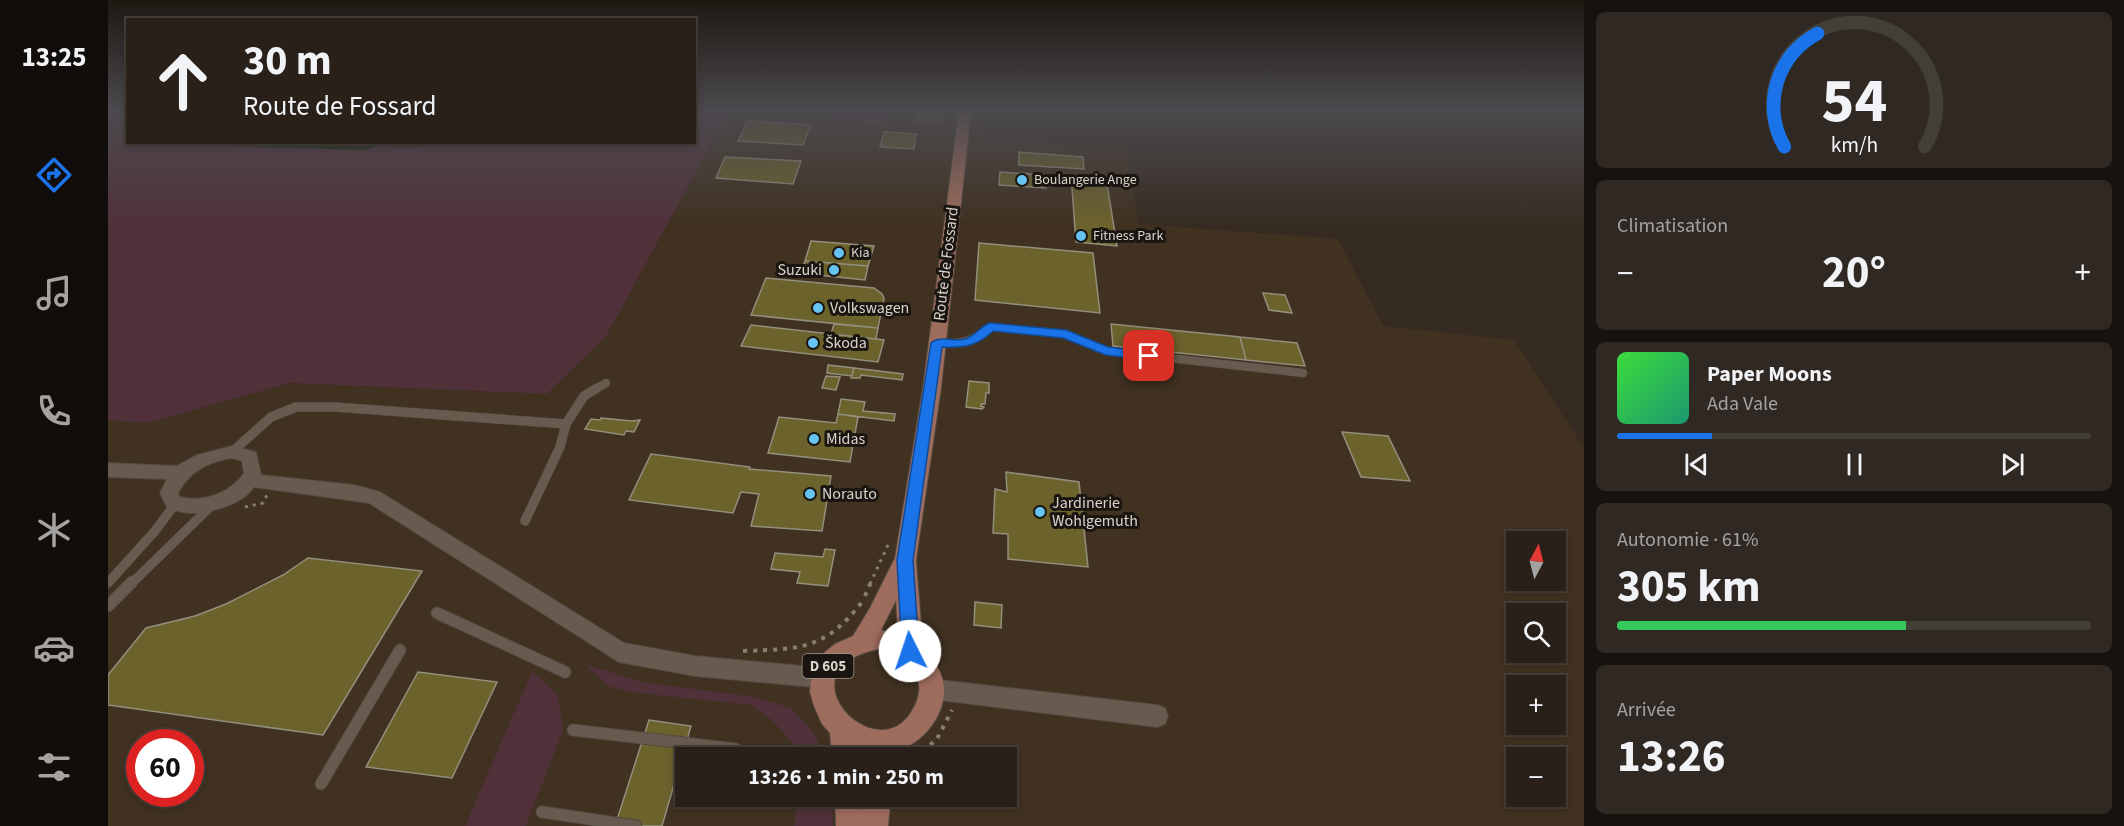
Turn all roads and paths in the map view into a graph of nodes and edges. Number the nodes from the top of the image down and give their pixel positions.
1 (960, 150) edge
2 (937, 343) junction
3 (1303, 373) dead end
4 (606, 382) dead end
5 (566, 424) junction
6 (232, 452) junction
7 (108, 470) edge
8 (182, 472) junction
9 (249, 480) junction
10 (273, 483) junction
11 (214, 503) junction
12 (175, 504) junction
13 (235, 509) dead end
14 (525, 521) dead end
15 (888, 545) dead end
16 (905, 560) junction
17 (108, 583) edge
18 (108, 606) edge
19 (437, 613) dead end
20 (862, 641) junction
21 (400, 650) dead end
22 (740, 651) dead end
23 (910, 651) junction
24 (565, 672) dead end
25 (824, 678) junction
26 (931, 689) junction
27 (1157, 716) dead end
28 (842, 728) junction
29 (573, 730) dead end
30 (719, 747) edge
31 (844, 747) edge
32 (891, 747) edge
33 (894, 747) edge
34 (321, 784) dead end
35 (849, 807) edge
36 (877, 807) edge
37 (542, 812) dead end
38 (636, 826) edge
39 (850, 826) edge
40 (874, 826) edge

1 - 2 main road, Route de Fossard / D 605
2 - 3 lane
2 - 16 main road, Route de Fossard / D 605
4 - 5 lane
5 - 6 lane
5 - 14 lane
6 - 8 street
6 - 9 street
7 - 8 street
8 - 12 street
9 - 10 street
9 - 11 street
10 - 13 path
10 - 25 street
11 - 12 street
11 - 18 lane
12 - 17 lane
15 - 22 path
16 - 20 main road, D 605
16 - 23 main road, D 605
19 - 24 lane
20 - 23 main road, D 605
20 - 25 main road, D 605
21 - 34 lane
23 - 26 main road
25 - 28 main road, D 605
26 - 27 street
26 - 33 main road
28 - 31 main road, D 605
28 - 32 main road
29 - 30 lane
35 - 39 main road
36 - 40 main road
37 - 38 lane

